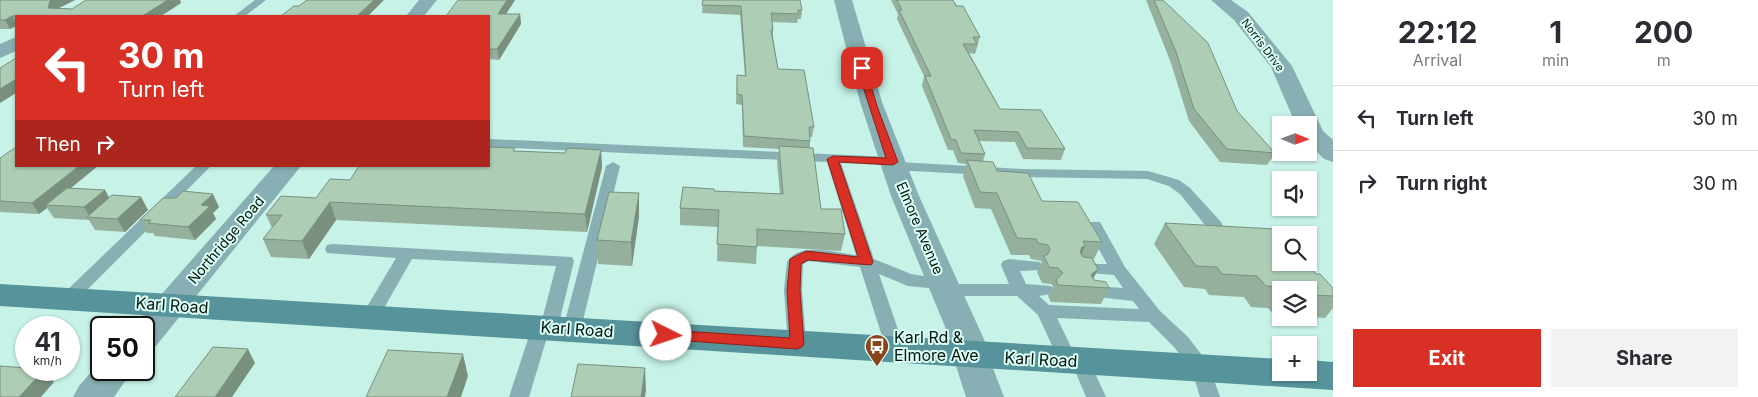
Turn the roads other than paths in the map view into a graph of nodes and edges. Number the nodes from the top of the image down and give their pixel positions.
1 (261, 0) edge
2 (428, 0) edge
3 (843, 0) edge
4 (1220, 0) edge
5 (241, 15) edge
6 (416, 15) edge
7 (15, 44) edge
8 (0, 52) edge
9 (1304, 116) edge
10 (1318, 140) edge
11 (490, 143) edge
12 (1333, 154) edge
13 (833, 159) junction
14 (894, 164) junction
15 (613, 166) dead end
16 (203, 167) edge
17 (287, 167) edge
18 (1094, 226) edge
19 (1215, 226) edge
20 (333, 249) dead end
21 (407, 253) junction
22 (866, 262) junction
23 (1034, 266) dead end
24 (1082, 268) edge
25 (1119, 270) junction
26 (944, 287) junction
27 (1019, 288) junction
28 (1045, 290) dead end
29 (1094, 292) edge
30 (0, 295) edge
31 (1137, 295) junction
32 (68, 299) junction
33 (170, 305) junction
34 (1045, 311) junction
35 (1154, 316) junction
36 (370, 318) junction
37 (155, 323) edge
38 (554, 328) junction
39 (797, 344) junction
40 (895, 350) junction
41 (972, 355) junction
42 (1074, 361) junction
43 (1333, 376) edge
44 (106, 381) edge
45 (1205, 383) edge
46 (92, 397) edge
47 (520, 397) edge
48 (985, 397) edge
49 (1096, 397) edge

1 - 5 lane
2 - 6 street
3 - 14 street, Elmore Avenue
4 - 9 street, Norris Drive
7 - 8 street
10 - 12 street, Norris Drive
11 - 13 lane
13 - 14 lane
13 - 22 lane
14 - 19 lane
14 - 26 street, Elmore Avenue
15 - 38 lane
16 - 32 lane
17 - 33 street, Northridge Road
18 - 25 lane
20 - 21 lane
21 - 36 lane
21 - 38 lane
22 - 26 lane
22 - 39 lane
22 - 40 lane
23 - 27 lane
24 - 25 lane
25 - 31 lane
26 - 27 lane
26 - 41 street, Elmore Avenue
27 - 28 lane
27 - 34 lane
29 - 31 lane
30 - 32 main road, Karl Road
31 - 35 lane
32 - 33 main road, Karl Road
33 - 36 main road, Karl Road
33 - 37 street, Northridge Road
34 - 35 lane
34 - 42 lane
35 - 45 lane
36 - 38 main road, Karl Road
38 - 39 main road, Karl Road
38 - 47 lane
39 - 40 main road, Karl Road
40 - 41 main road, Karl Road
41 - 42 main road, Karl Road
41 - 48 street, Elmore Avenue
42 - 45 main road, Karl Road
42 - 49 lane
43 - 45 main road, Karl Road
44 - 46 street

